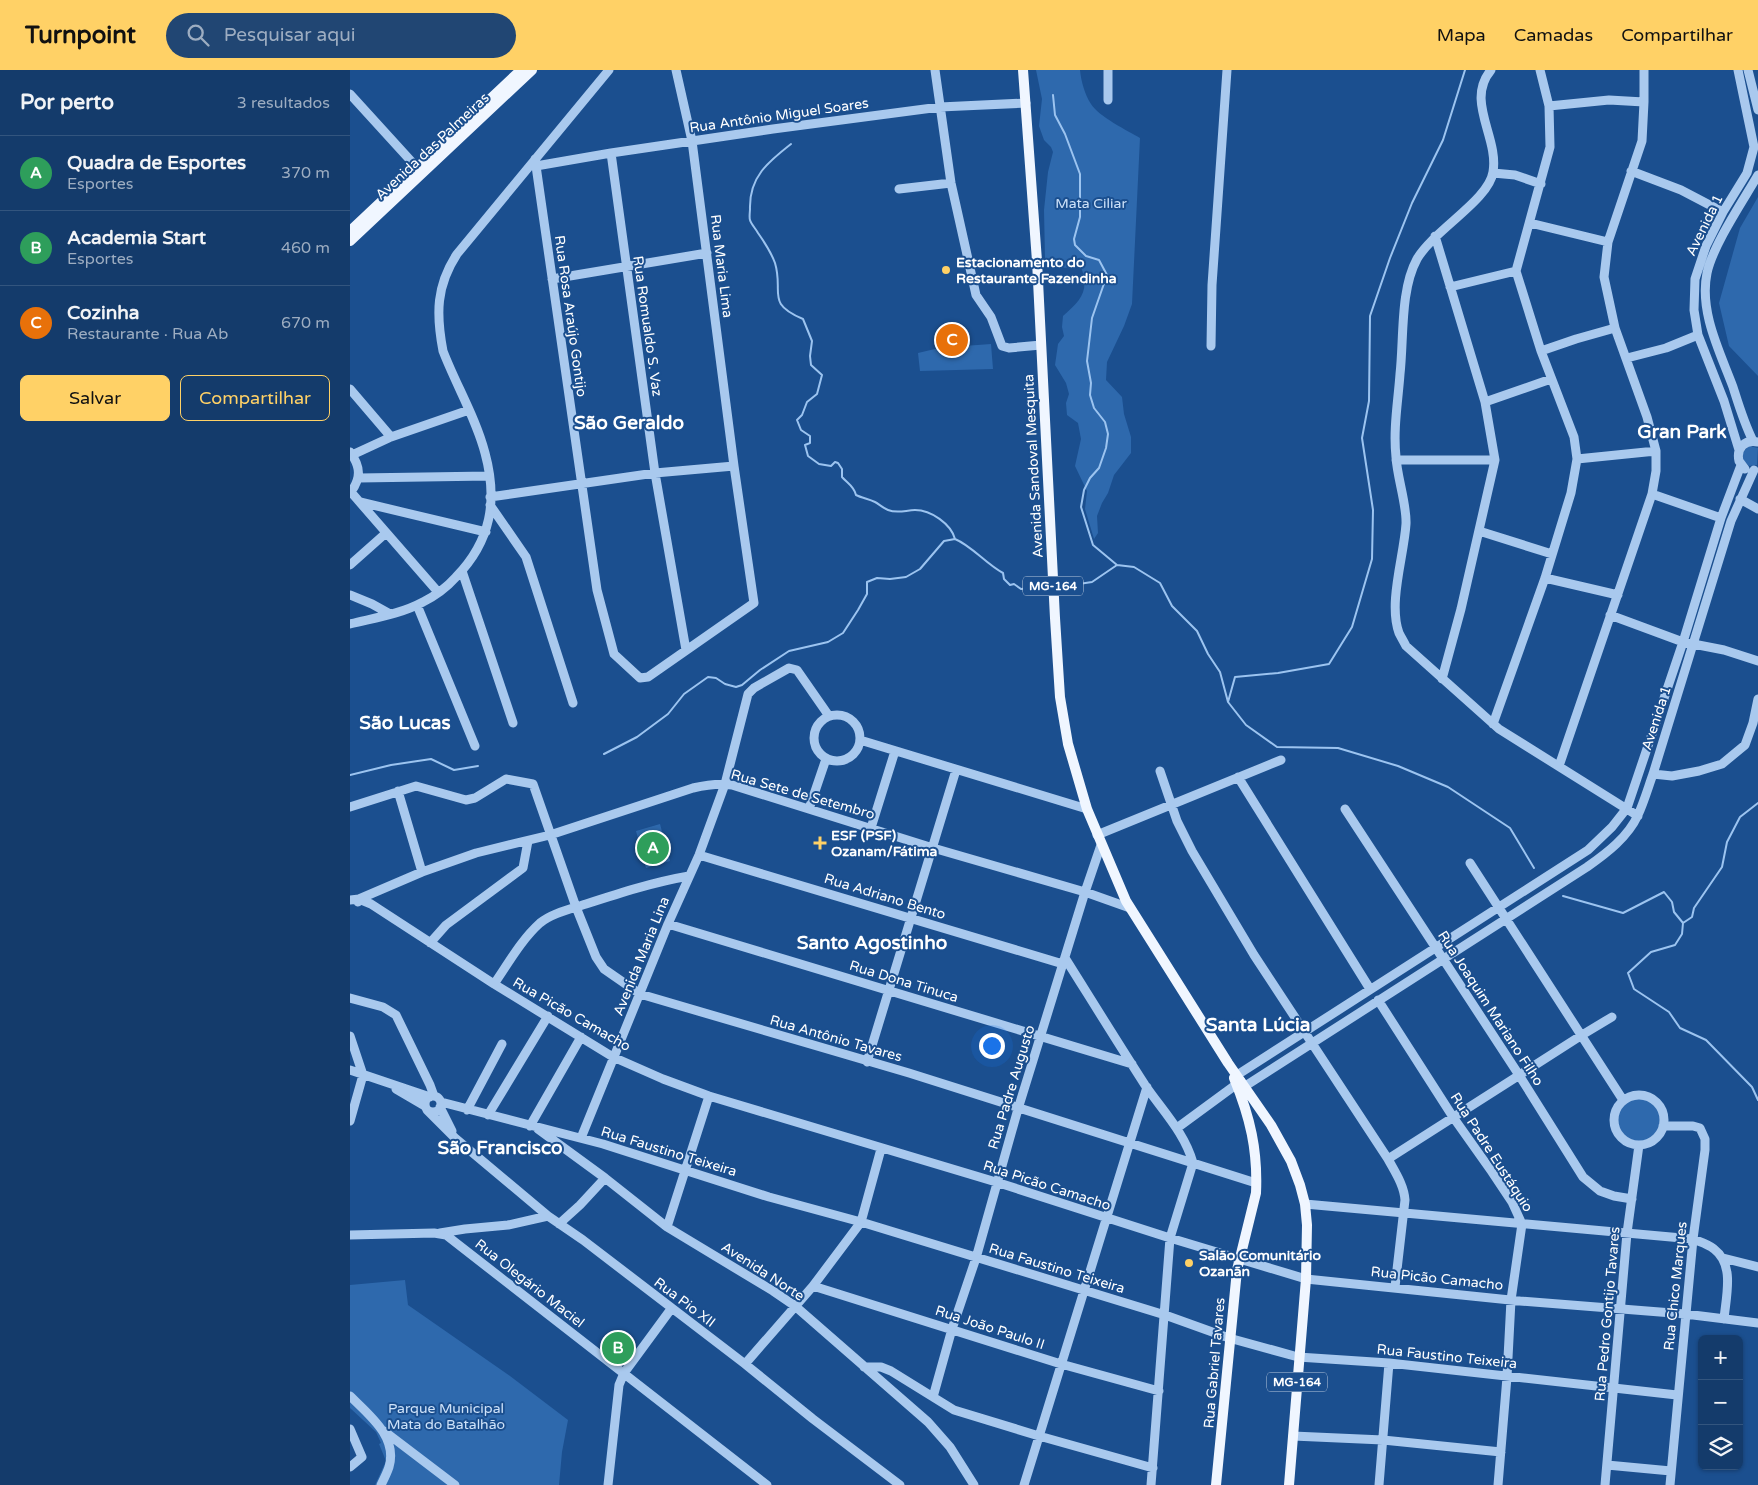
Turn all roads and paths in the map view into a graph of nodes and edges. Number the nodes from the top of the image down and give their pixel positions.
1 (532, 70) edge
2 (609, 70) edge
3 (676, 70) edge
4 (935, 70) edge
5 (1023, 70) edge
6 (1108, 70) edge
7 (1227, 70) edge
8 (1491, 70) edge
9 (1540, 70) edge
10 (1644, 70) edge
11 (1738, 70) edge
12 (1748, 70) edge
13 (516, 74) edge
14 (350, 94) edge
15 (1108, 100) dead end
16 (1644, 102) junction
17 (1026, 103) junction
18 (1549, 106) junction
19 (940, 107) junction
20 (1758, 110) edge
21 (692, 141) junction
22 (611, 153) junction
23 (536, 162) junction
24 (419, 171) junction
25 (1632, 171) junction
26 (1494, 172) junction
27 (1758, 175) edge
28 (951, 183) junction
29 (1541, 184) junction
30 (899, 189) dead end
31 (1723, 212) junction
32 (1530, 223) junction
33 (362, 224) junction
34 (350, 231) edge
35 (1435, 236) junction
36 (350, 241) edge
37 (1608, 242) junction
38 (707, 253) junction
39 (626, 267) junction
40 (1516, 271) junction
41 (552, 279) junction
42 (1450, 287) junction
43 (1615, 328) junction
44 (1698, 336) junction
45 (1041, 345) junction
46 (1211, 346) dead end
47 (1541, 351) junction
48 (1627, 358) junction
49 (1552, 379) junction
50 (350, 389) edge
51 (1485, 402) junction
52 (469, 410) junction
53 (391, 437) junction
54 (1755, 441) edge
55 (1739, 450) junction
56 (1656, 451) junction
57 (351, 454) edge
58 (1577, 459) junction
59 (1396, 460) junction
60 (1495, 460) junction
61 (734, 466) junction
62 (1741, 466) junction
63 (1756, 470) edge
64 (655, 473) junction
65 (489, 476) junction
66 (359, 478) junction
67 (581, 485) junction
68 (350, 492) edge
69 (1652, 494) junction
70 (1740, 499) junction
71 (490, 501) junction
72 (359, 502) junction
73 (1758, 509) edge
74 (1721, 518) junction
75 (1479, 531) junction
76 (486, 532) junction
77 (386, 533) junction
78 (1552, 554) junction
79 (350, 565) edge
80 (462, 571) junction
81 (1544, 578) junction
82 (438, 592) junction
83 (1618, 594) junction
84 (350, 595) edge
85 (417, 605) junction
86 (390, 614) junction
87 (1610, 616) junction
88 (350, 624) edge
89 (1682, 642) junction
90 (1694, 644) junction
91 (686, 650) junction
92 (1758, 661) edge
93 (1442, 679) junction
94 (1758, 699) edge
95 (573, 702) dead end
96 (828, 716) junction
97 (513, 723) dead end
98 (1493, 724) junction
99 (860, 740) junction
100 (475, 746) dead end
101 (894, 750) junction
102 (826, 759) junction
103 (1281, 760) dead end
104 (1559, 766) junction
105 (956, 770) junction
106 (1160, 771) dead end
107 (1653, 774) junction
108 (1238, 777) junction
109 (725, 784) junction
110 (398, 791) junction
111 (1171, 806) junction
112 (350, 807) edge
113 (809, 808) junction
114 (1346, 808) dead end
115 (1627, 808) junction
116 (1087, 809) junction
117 (1638, 816) junction
118 (871, 828) junction
119 (550, 835) junction
120 (1099, 840) junction
121 (528, 841) junction
122 (933, 848) junction
123 (699, 855) junction
124 (1470, 863) dead end
125 (422, 872) junction
126 (689, 876) junction
127 (1085, 892) junction
128 (353, 900) edge
129 (576, 907) junction
130 (1130, 908) junction
131 (1499, 908) junction
132 (910, 918) junction
133 (1507, 919) junction
134 (668, 924) junction
135 (430, 943) junction
136 (1436, 947) junction
137 (1443, 958) junction
138 (1064, 961) junction
139 (494, 984) junction
140 (1370, 989) junction
141 (888, 991) junction
142 (640, 994) junction
143 (350, 998) edge
144 (1378, 1000) junction
145 (548, 1016) junction
146 (1612, 1017) dead end
147 (1305, 1031) junction
148 (1582, 1035) junction
149 (350, 1036) edge
150 (1041, 1036) junction
151 (581, 1037) junction
152 (1312, 1043) junction
153 (502, 1044) dead end
154 (614, 1057) junction
155 (867, 1062) junction
156 (1132, 1064) junction
157 (350, 1070) edge
158 (1519, 1074) junction
159 (364, 1075) junction
160 (388, 1083) junction
161 (1239, 1085) junction
162 (1147, 1087) junction
163 (709, 1096) junction
164 (1622, 1100) junction
165 (436, 1101) junction
166 (426, 1108) junction
167 (1018, 1109) junction
168 (467, 1110) junction
169 (488, 1115) junction
170 (1453, 1116) junction
171 (350, 1121) edge
172 (1271, 1125) junction
173 (533, 1126) junction
174 (1663, 1126) junction
175 (1177, 1128) junction
176 (1253, 1134) junction
177 (455, 1138) junction
178 (581, 1138) junction
179 (1129, 1142) junction
180 (1639, 1145) junction
181 (881, 1149) junction
182 (1388, 1159) junction
183 (1193, 1163) junction
184 (684, 1170) junction
185 (605, 1178) junction
186 (996, 1182) junction
187 (1256, 1182) junction
188 (1632, 1199) junction
189 (1304, 1204) junction
190 (1403, 1212) junction
191 (548, 1216) junction
192 (1107, 1218) junction
193 (861, 1222) junction
194 (559, 1224) junction
195 (1522, 1224) junction
196 (667, 1227) junction
197 (440, 1233) junction
198 (1627, 1233) junction
199 (350, 1235) edge
200 (1170, 1238) junction
201 (1693, 1239) junction
202 (976, 1258) junction
203 (1723, 1258) junction
204 (1240, 1259) junction
205 (1758, 1267) edge
206 (1306, 1279) junction
207 (813, 1286) junction
208 (1395, 1287) junction
209 (1084, 1291) junction
210 (1510, 1300) junction
211 (795, 1306) junction
212 (671, 1309) junction
213 (1620, 1310) junction
214 (1685, 1314) junction
215 (1165, 1315) junction
216 (1724, 1319) junction
217 (1758, 1323) edge
218 (952, 1329) junction
219 (1229, 1338) junction
220 (1298, 1357) junction
221 (1390, 1363) junction
222 (745, 1364) junction
223 (1062, 1364) junction
224 (864, 1367) junction
225 (624, 1372) junction
226 (1507, 1377) junction
227 (1613, 1389) junction
228 (1159, 1391) junction
229 (1677, 1395) junction
230 (350, 1396) edge
231 (934, 1397) junction
232 (350, 1429) edge
233 (382, 1429) junction
234 (1039, 1436) junction
235 (1292, 1436) junction
236 (1383, 1440) junction
237 (1501, 1452) junction
238 (1607, 1465) junction
239 (350, 1467) edge
240 (1153, 1468) junction
241 (1671, 1471) junction
242 (381, 1485) edge
243 (455, 1485) edge
244 (608, 1485) edge
245 (767, 1485) edge
246 (900, 1485) edge
247 (974, 1485) edge
248 (1024, 1485) edge
249 (1151, 1485) edge
250 (1216, 1485) edge
251 (1289, 1485) edge
252 (1379, 1485) edge
253 (1498, 1485) edge
254 (1604, 1485) edge
255 (1670, 1485) edge

1 - 13 main road, Avenida das Palmeiras
2 - 23 street
3 - 21 street, Rua Maria Lima
4 - 19 street
5 - 17 main road, Avenida Sandoval Mesquita / MG-164
6 - 15 street
7 - 46 street
8 - 26 street
9 - 18 street
10 - 16 street
11 - 31 street, Avenida 1
12 - 20 street
13 - 24 main road, Avenida das Palmeiras
14 - 24 street
16 - 18 street
16 - 25 street
17 - 19 street, Rua Antônio Miguel Soares
17 - 45 main road, Avenida Sandoval Mesquita / MG-164
18 - 29 street
19 - 21 street, Rua Antônio Miguel Soares
19 - 28 street
21 - 22 street, Rua Antônio Miguel Soares
21 - 38 street, Rua Maria Lima
22 - 23 street, Rua Antônio Miguel Soares
22 - 39 street, Rua Romualdo S. Vaz
23 - 41 street, Rua Rosa Araújo Gontijo
23 - 52 street
24 - 33 main road, Avenida das Palmeiras
25 - 31 street
25 - 37 street
26 - 29 street
26 - 35 street
27 - 54 street, Avenida 1
28 - 30 street
28 - 45 street
29 - 32 street
31 - 44 street, Avenida 1
32 - 37 street
32 - 40 street
33 - 34 main road, Avenida das Palmeiras
33 - 36 main road, Avenida das Palmeiras
35 - 42 street
35 - 59 street
37 - 43 street
38 - 39 street
38 - 61 street, Rua Maria Lima
39 - 41 street
39 - 64 street, Rua Romualdo S. Vaz
40 - 42 street
40 - 47 street
41 - 67 street, Rua Rosa Araújo Gontijo
42 - 51 street
43 - 47 street
43 - 48 street
44 - 48 street
44 - 55 street, Avenida 1
45 - 116 main road, Avenida Sandoval Mesquita / MG-164
47 - 49 street
48 - 56 street
49 - 51 street
49 - 58 street
50 - 53 street
51 - 60 street
52 - 53 street
52 - 65 street
53 - 57 street
54 - 55 street
55 - 62 street, Avenida 1
56 - 58 street
56 - 69 street
57 - 66 street
58 - 78 street
59 - 60 street
59 - 93 street
60 - 75 street
61 - 64 street
61 - 91 street, Rua Maria Lima
62 - 63 street
62 - 74 street, Avenida 1
63 - 70 street, Avenida 1
64 - 67 street
64 - 91 street, Rua Romualdo S. Vaz
65 - 66 street
65 - 71 street
66 - 68 street
67 - 71 street
67 - 91 street, Rua Rosa Araújo Gontijo
68 - 72 street
69 - 74 street
69 - 83 street
70 - 73 street
70 - 90 street, Avenida 1
71 - 76 street
71 - 95 street
72 - 76 street
72 - 77 street
74 - 89 street, Avenida 1
75 - 78 street
75 - 93 street
76 - 80 street
77 - 79 street
77 - 82 street
78 - 81 street
80 - 82 street
80 - 97 street
81 - 83 street
81 - 98 street
82 - 85 street
83 - 87 street
84 - 86 street
85 - 86 street
85 - 100 street
86 - 88 street
87 - 89 street
87 - 104 street
89 - 90 street
89 - 115 street, Avenida 1
90 - 92 street
90 - 107 street, Avenida 1
93 - 98 street
94 - 107 street
96 - 99 street
96 - 102 street
96 - 109 street, Avenida Maria Lina
98 - 104 street
99 - 101 street
99 - 102 street
101 - 105 street
101 - 118 street
102 - 113 street
103 - 108 street
104 - 115 street
105 - 116 street
105 - 122 street
106 - 111 street
107 - 117 street, Avenida 1
108 - 111 street
108 - 140 street
109 - 113 street, Rua Sete de Setembro
109 - 119 street, Rua Sete de Setembro
109 - 123 street, Avenida Maria Lina
110 - 112 street
110 - 119 street, Rua Antônio Tavares
110 - 125 street
111 - 120 street
111 - 147 street
113 - 118 street, Rua Sete de Setembro
114 - 136 street, Rua Joaquim Mariano Filho
115 - 117 street
115 - 131 street, Avenida 1
116 - 120 main road, Avenida Sandoval Mesquita / MG-164
117 - 133 street, Avenida 1
118 - 122 street, Rua Sete de Setembro
119 - 121 street, Rua Sete de Setembro
119 - 129 street, Rua Antônio Tavares
120 - 127 street, Rua Padre Augusto
120 - 130 main road, Avenida Sandoval Mesquita / MG-164
121 - 125 street, Rua Sete de Setembro
121 - 135 street
122 - 127 street, Rua Sete de Setembro
122 - 132 street
123 - 126 street, Avenida Maria Lina
123 - 132 street, Rua Adriano Bento
124 - 131 street
125 - 128 street, Rua Sete de Setembro
126 - 129 street
126 - 134 street, Avenida Maria Lina
127 - 130 street, Rua Sete de Setembro
127 - 138 street, Rua Padre Augusto
128 - 135 street, Rua Picão Camacho
129 - 139 street
129 - 142 street, Rua Antônio Tavares
130 - 161 main road, Avenida Sandoval Mesquita / MG-164
131 - 133 street
131 - 136 street, Avenida 1
132 - 138 street, Rua Adriano Bento
132 - 141 street
133 - 137 street, Avenida 1
133 - 148 street
134 - 141 street, Rua Dona Tinuca
134 - 142 street, Avenida Maria Lina
135 - 139 street, Rua Picão Camacho
136 - 137 street, Rua Joaquim Mariano Filho
136 - 140 street, Avenida 1
137 - 144 street, Avenida 1
137 - 158 street, Rua Joaquim Mariano Filho
138 - 150 street, Rua Padre Augusto
138 - 156 street
139 - 145 street, Rua Picão Camacho
140 - 147 street, Avenida 1
141 - 150 street, Rua Dona Tinuca
141 - 155 street
142 - 154 street, Avenida Maria Lina
142 - 155 street, Rua Antônio Tavares
143 - 165 street, Rua Pio XII
144 - 152 street, Avenida 1
144 - 170 street, Rua Padre Eustáquio
145 - 151 street, Rua Picão Camacho
145 - 169 street
146 - 148 street
147 - 152 street
147 - 161 street, Avenida 1
148 - 158 street
148 - 164 street
149 - 159 street
150 - 156 street, Rua Dona Tinuca
150 - 167 street, Rua Padre Augusto
151 - 154 street, Rua Picão Camacho
151 - 173 street
152 - 161 street, Avenida 1
152 - 182 street
153 - 168 street
154 - 163 street, Rua Picão Camacho
154 - 178 street, Avenida Maria Lina
155 - 167 street, Rua Antônio Tavares
156 - 162 street
157 - 159 street, Rua Faustino Teixeira
158 - 170 street
158 - 188 street, Rua Joaquim Mariano Filho
159 - 160 street, Rua Faustino Teixeira
159 - 171 street
160 - 165 street, Rua Faustino Teixeira
160 - 166 street, Rua Faustino Teixeira
161 - 172 main road, Avenida Sandoval Mesquita
161 - 175 street
161 - 176 main road, Rua Gabriel Tavares
162 - 175 street
162 - 179 street
163 - 181 street, Rua Picão Camacho
163 - 184 street
164 - 174 street
164 - 180 street
165 - 166 street
165 - 166 street
165 - 168 street, Rua Faustino Teixeira
165 - 177 street, Rua Pio XII
166 - 177 street, Rua Pio XII
167 - 179 street, Rua Antônio Tavares
167 - 186 street, Rua Padre Augusto
168 - 169 street, Rua Faustino Teixeira
169 - 173 street, Rua Faustino Teixeira
170 - 182 street
170 - 195 street, Rua Padre Eustáquio
172 - 176 main road
172 - 189 main road, Avenida Sandoval Mesquita
173 - 178 street, Rua Faustino Teixeira
173 - 185 street, Avenida Norte
174 - 180 street
174 - 201 street, Rua Chico Marques
175 - 183 street
176 - 187 main road, Rua Gabriel Tavares
177 - 191 street, Rua Pio XII
178 - 184 street, Rua Faustino Teixeira
179 - 183 street, Rua Antônio Tavares
179 - 192 street
180 - 188 street, Rua Pedro Gontijo Tavares
181 - 186 street, Rua Picão Camacho
181 - 193 street
182 - 190 street
183 - 187 street, Rua Antônio Tavares
183 - 200 street
184 - 193 street, Rua Faustino Teixeira
184 - 196 street
185 - 194 street
185 - 196 street, Avenida Norte
186 - 192 street, Rua Picão Camacho
186 - 202 street, Rua Padre Augusto
187 - 204 main road, Rua Gabriel Tavares
188 - 198 street, Rua Pedro Gontijo Tavares
189 - 190 street
189 - 206 main road, Avenida Sandoval Mesquita
190 - 195 street
190 - 208 street
191 - 194 street, Rua Pio XII
191 - 197 street
192 - 200 street, Rua Picão Camacho
192 - 209 street
193 - 202 street, Rua Faustino Teixeira
193 - 207 street
194 - 212 street, Rua Pio XII
195 - 198 street
195 - 210 street, Rua Padre Eustáquio
196 - 211 street, Avenida Norte
197 - 199 street
197 - 225 street, Rua Olegário Maciel
198 - 201 street
198 - 213 street, Rua Pedro Gontijo Tavares
200 - 204 street, Rua Picão Camacho
200 - 215 street
201 - 203 street
201 - 214 street, Rua Chico Marques
202 - 209 street, Rua Faustino Teixeira
202 - 218 street, Rua Padre Augusto
203 - 205 street
203 - 216 street
204 - 206 street, Rua Picão Camacho
204 - 219 main road, Rua Gabriel Tavares
206 - 208 street, Rua Picão Camacho
206 - 220 main road, MG-164
207 - 211 street
207 - 218 street, Rua João Paulo II
208 - 210 street, Rua Picão Camacho
209 - 215 street, Rua Faustino Teixeira
209 - 223 street
210 - 213 street, Rua Picão Camacho
210 - 226 street, Rua Padre Eustáquio
211 - 222 street
211 - 224 street, Avenida Norte
212 - 222 street, Rua Pio XII
212 - 225 street
213 - 214 street, Rua Picão Camacho
213 - 227 street, Rua Pedro Gontijo Tavares
214 - 216 street, Rua Picão Camacho
214 - 229 street, Rua Chico Marques
215 - 219 street, Rua Faustino Teixeira
215 - 228 street
216 - 217 street, Rua Picão Camacho
218 - 223 street, Rua João Paulo II
218 - 231 street, Rua Padre Augusto
219 - 220 street, Rua Faustino Teixeira
219 - 250 main road, Rua Gabriel Tavares
220 - 221 street, Rua Faustino Teixeira
220 - 235 main road, MG-164
221 - 226 street, Rua Faustino Teixeira
221 - 236 street
222 - 246 street, Rua Pio XII
223 - 228 street, Rua João Paulo II
223 - 234 street
224 - 231 street
224 - 247 street, Avenida Norte
225 - 244 street
225 - 245 street, Rua Olegário Maciel
226 - 227 street, Rua Faustino Teixeira
226 - 237 street, Rua Padre Eustáquio
227 - 229 street, Rua Faustino Teixeira
227 - 238 street, Rua Pedro Gontijo Tavares
228 - 240 street
229 - 241 street, Rua Chico Marques
230 - 233 street
231 - 234 street
232 - 239 street
233 - 242 street
233 - 243 street
234 - 240 street
234 - 248 street
235 - 236 street
235 - 251 main road, MG-164
236 - 237 street
236 - 252 street
237 - 253 street, Rua Padre Eustáquio
238 - 241 street
238 - 254 street, Rua Pedro Gontijo Tavares
240 - 249 street
241 - 255 street, Rua Chico Marques

